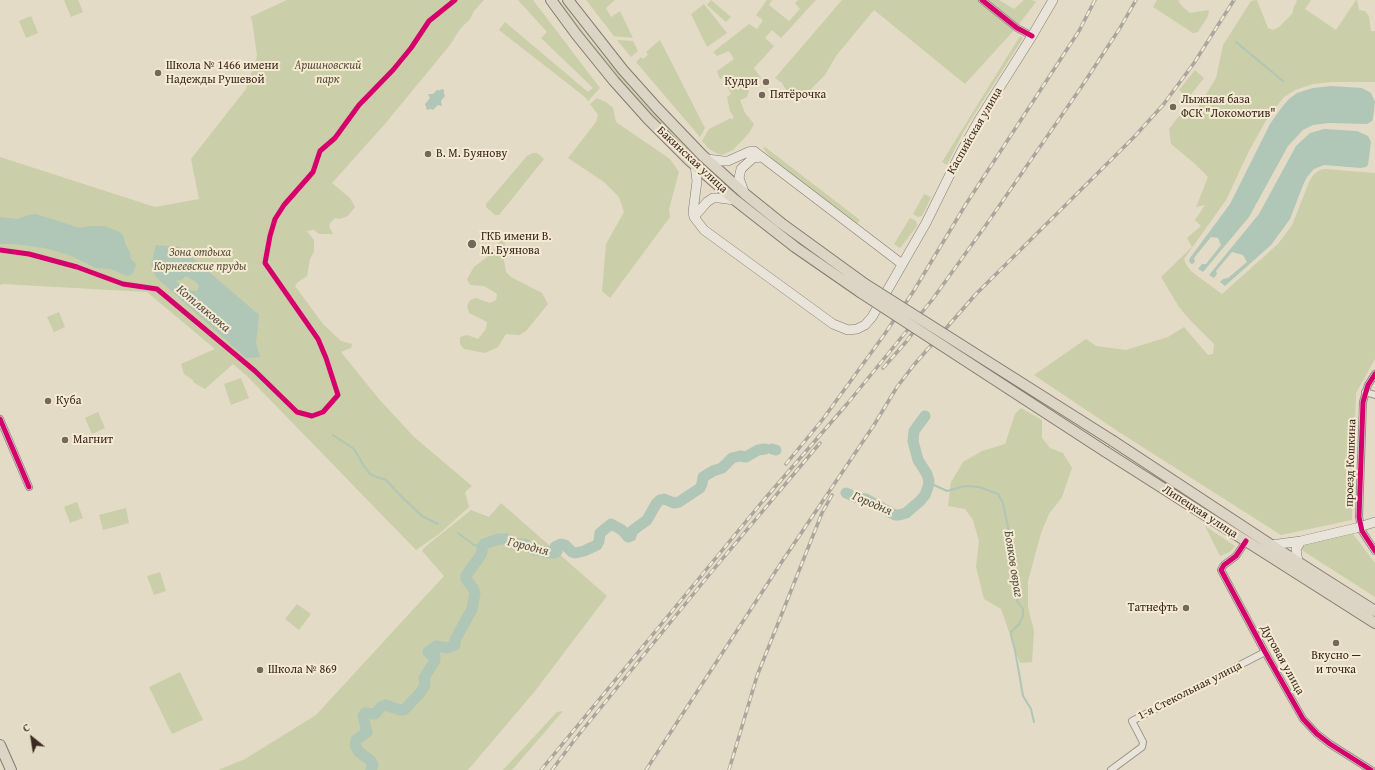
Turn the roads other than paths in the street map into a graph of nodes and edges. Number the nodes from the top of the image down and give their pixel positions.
1 (551, 0) edge
2 (568, 0) edge
3 (982, 0) edge
4 (1053, 0) edge
5 (1032, 36) junction
6 (762, 157) junction
7 (707, 159) junction
8 (696, 165) junction
9 (745, 194) junction
10 (735, 200) junction
11 (694, 216) junction
12 (902, 264) junction
13 (863, 288) junction
14 (1375, 374) edge
15 (1365, 392) junction
16 (1375, 395) edge
17 (0, 419) edge
18 (29, 487) dead end
19 (1375, 522) edge
20 (1360, 526) junction
21 (1246, 541) junction
22 (1301, 541) junction
23 (1271, 544) junction
24 (1375, 551) edge
25 (1298, 562) junction
26 (1375, 611) edge
27 (1375, 623) edge
28 (1265, 652) junction
29 (0, 745) edge
30 (11, 770) edge
31 (1111, 770) edge
32 (1371, 770) edge

1 - 8 main road, Бакинская улица
2 - 7 main road, Бакинская улица
3 - 5 street
4 - 5 main road, Каспийская улица
5 - 12 main road, Каспийская улица
6 - 7 main road
6 - 9 main road
6 - 12 main road
7 - 9 main road, Бакинская улица
8 - 10 main road, Бакинская улица
8 - 11 main road
9 - 13 main road, Бакинская улица
10 - 11 main road
10 - 13 main road, Бакинская улица
11 - 12 main road, Каспийская улица
13 - 21 main road, Липецкая улица, bridge
13 - 23 main road, Липецкая улица, bridge
14 - 15 street, проезд Кошкина
15 - 16 street
15 - 20 street, проезд Кошкина
17 - 18 street
19 - 20 main road
20 - 22 main road
20 - 24 street, проезд Кошкина
21 - 27 main road, Липецкая улица
21 - 28 street, Дуговая улица
22 - 23 main road
22 - 25 main road
23 - 25 main road, Липецкая улица
25 - 26 main road, Липецкая улица
28 - 31 street, 1-я Стекольная улица
28 - 32 street, Дуговая улица
29 - 30 main road

